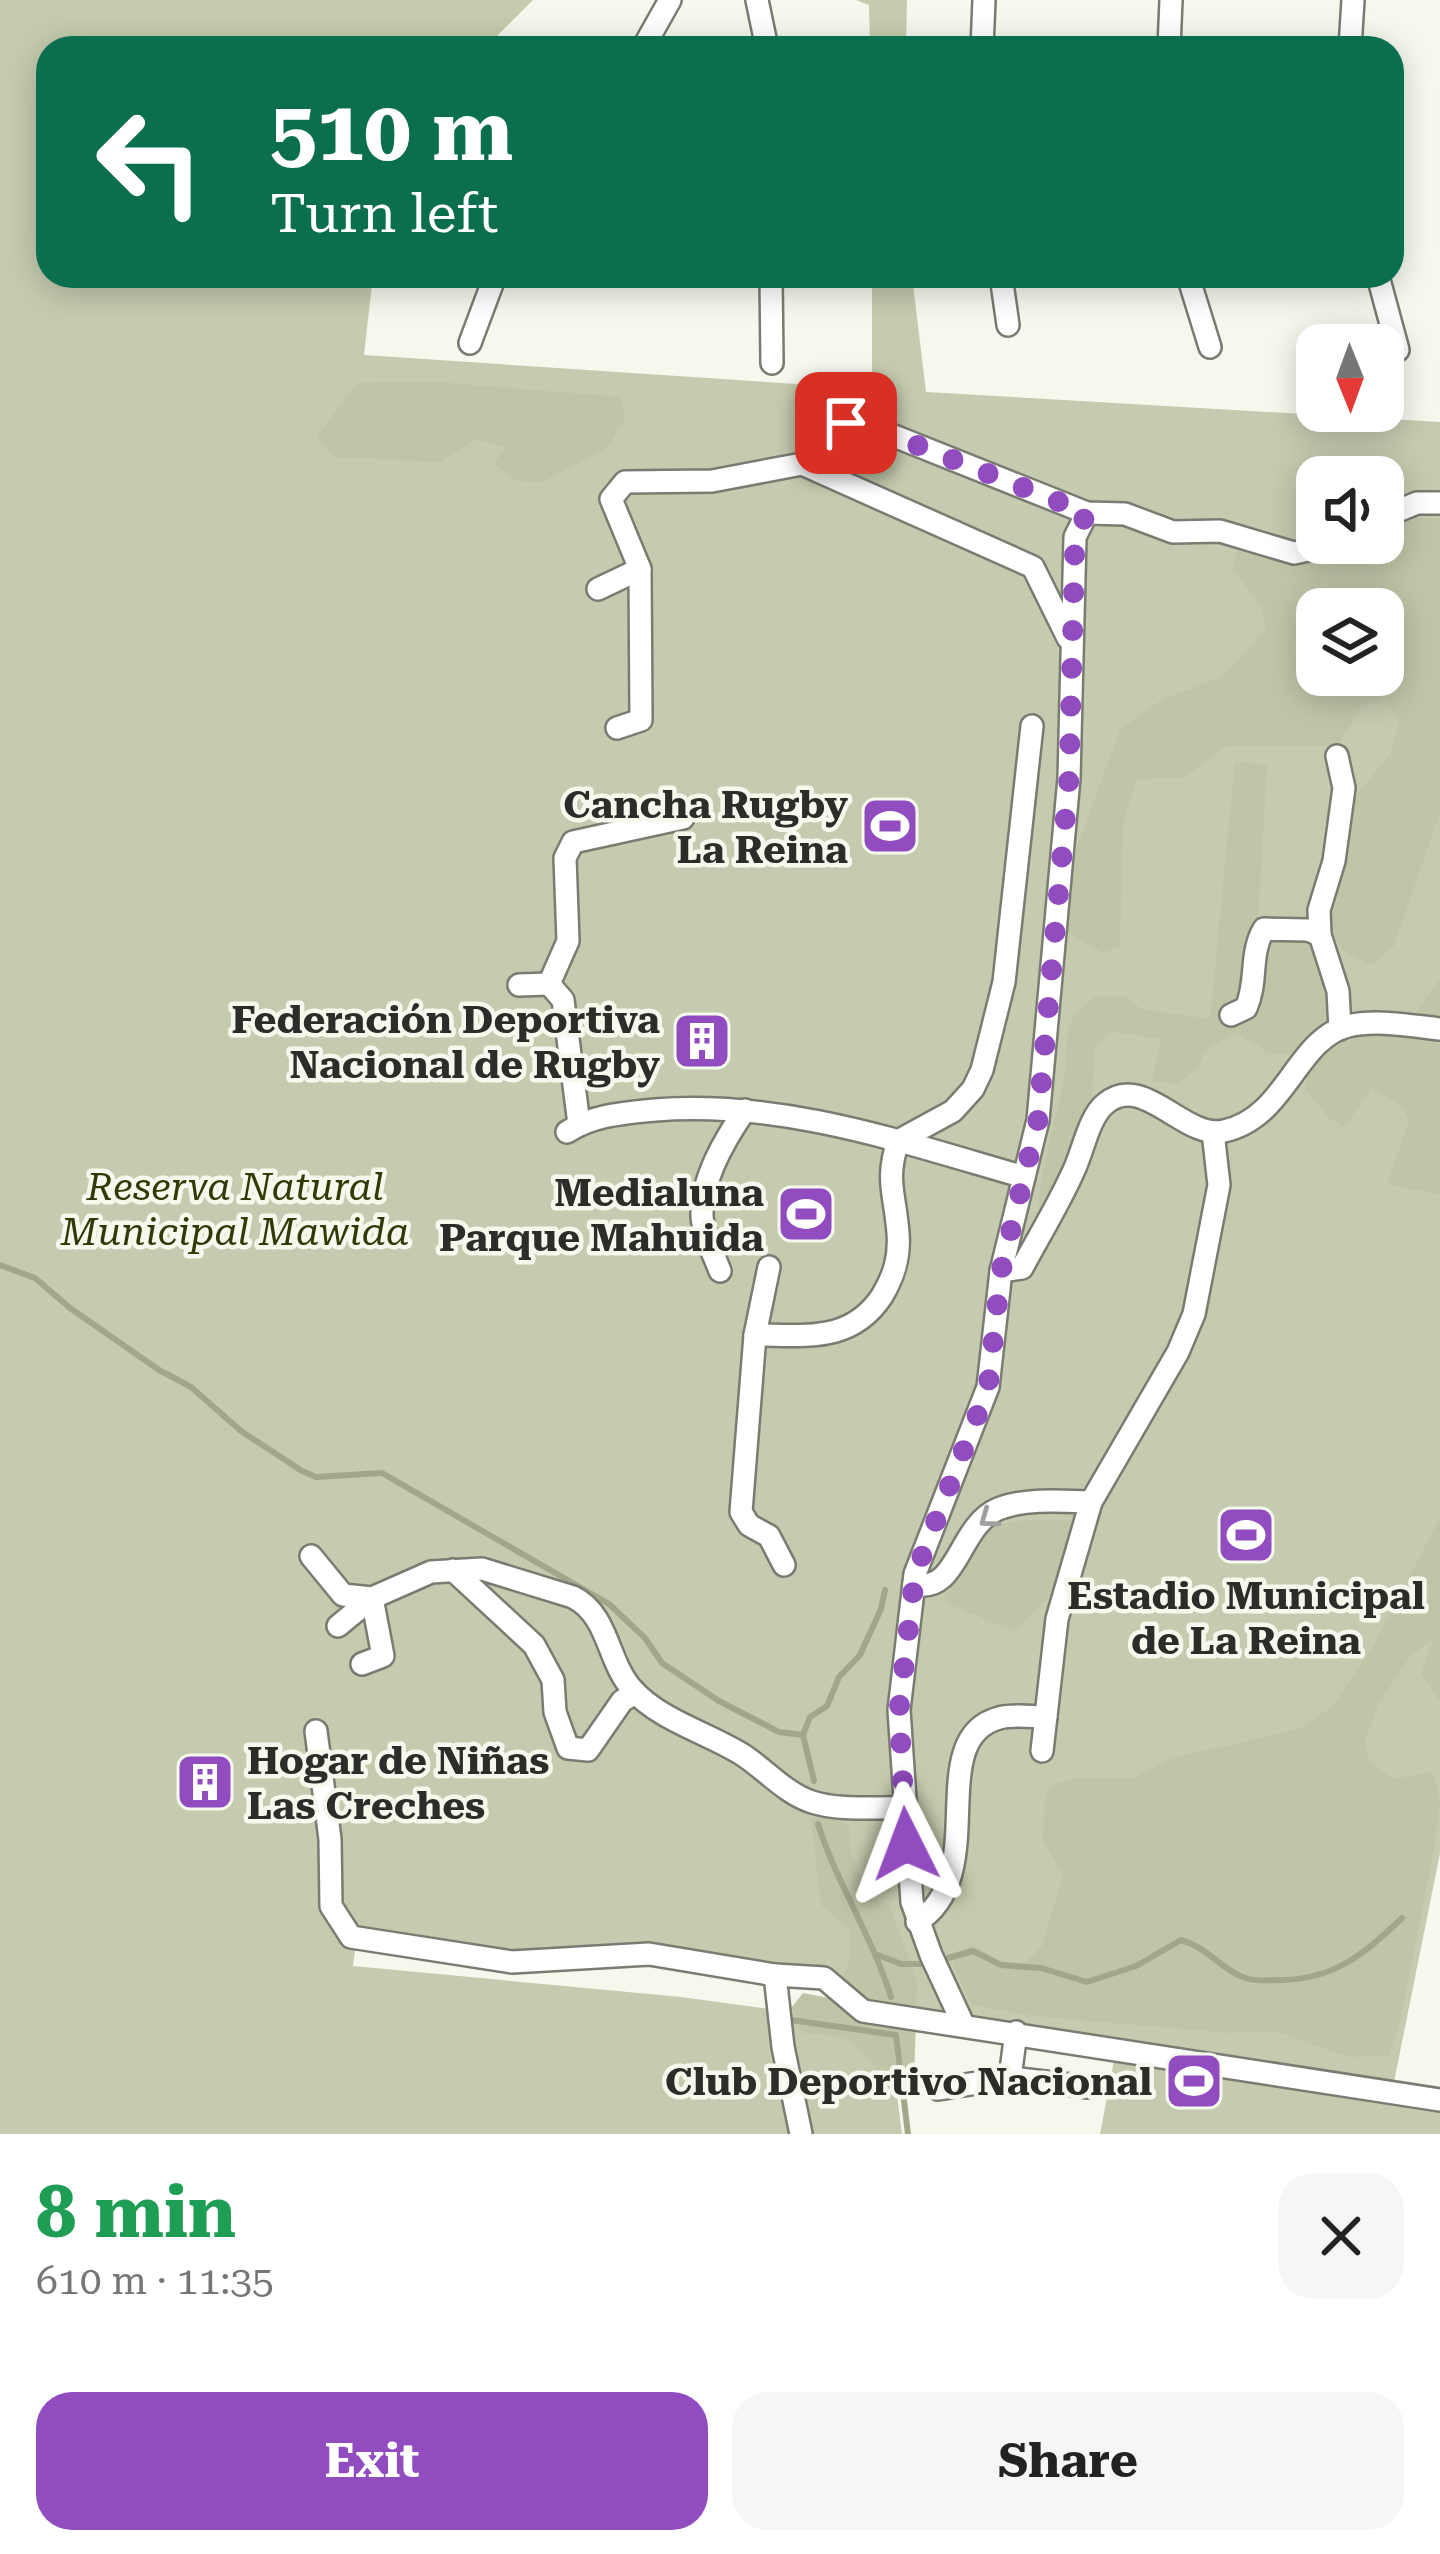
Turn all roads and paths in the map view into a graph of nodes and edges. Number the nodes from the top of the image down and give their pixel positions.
1 (670, 0) edge
2 (757, 0) edge
3 (984, 0) edge
4 (1171, 0) edge
5 (1353, 0) edge
6 (650, 36) edge
7 (764, 36) edge
8 (982, 36) edge
9 (1170, 36) edge
10 (1351, 36) edge
11 (491, 288) edge
12 (771, 288) edge
13 (1003, 288) edge
14 (1192, 288) edge
15 (1381, 288) edge
16 (1391, 324) edge
17 (1008, 325) dead end
18 (470, 343) dead end
19 (1210, 347) dead end
20 (772, 363) dead end
21 (802, 464) junction
22 (1440, 503) edge
23 (1404, 508) edge
24 (1087, 513) junction
25 (1296, 553) edge
26 (640, 569) junction
27 (598, 589) dead end
28 (1070, 644) junction
29 (1032, 726) dead end
30 (617, 728) dead end
31 (1337, 756) dead end
32 (683, 818) dead end
33 (1320, 935) junction
34 (549, 983) junction
35 (519, 985) dead end
36 (1231, 1015) dead end
37 (1340, 1029) junction
38 (1440, 1029) edge
39 (746, 1110) junction
40 (1213, 1132) junction
41 (898, 1141) junction
42 (1024, 1177) junction
43 (769, 1267) dead end
44 (720, 1271) dead end
45 (1001, 1271) junction
46 (755, 1335) junction
47 (1091, 1502) junction
48 (311, 1556) dead end
49 (784, 1565) dead end
50 (453, 1570) junction
51 (914, 1584) junction
52 (372, 1598) junction
53 (338, 1626) dead end
54 (362, 1664) dead end
55 (635, 1694) junction
56 (1046, 1717) junction
57 (316, 1731) dead end
58 (1042, 1751) dead end
59 (904, 1808) junction
60 (917, 1922) junction
61 (775, 1975) junction
62 (963, 2024) junction
63 (1016, 2032) junction
64 (1010, 2078) junction
65 (1088, 2087) dead end
66 (938, 2090) dead end
67 (1440, 2100) edge
68 (802, 2134) edge

1 - 6 street
2 - 7 street
3 - 8 street
4 - 9 street
5 - 10 street
11 - 18 street
12 - 20 street
13 - 17 street
14 - 19 street
15 - 16 street
21 - 24 street
21 - 26 street
21 - 28 street
22 - 23 street
24 - 25 street
24 - 28 street
26 - 27 street
26 - 30 street
28 - 42 street
29 - 41 street
31 - 33 street
32 - 34 street
33 - 36 street
33 - 37 street
34 - 35 street
34 - 39 street
37 - 38 street
37 - 40 street
39 - 41 street
39 - 44 street
40 - 45 street
40 - 47 street
41 - 42 street
41 - 46 street
42 - 45 street
43 - 46 street
45 - 51 street
46 - 49 street
47 -> 51 street
47 - 56 street
48 - 52 street
50 - 52 street
50 - 55 street
50 - 55 street
51 - 59 street
52 - 53 street
52 - 54 street
55 - 59 street
56 - 58 street
56 - 60 street
57 - 61 street
59 - 60 street
60 - 62 street
61 - 62 street
61 - 68 street
62 - 63 street
63 - 64 street
63 - 67 street
64 - 65 street
64 - 66 street

